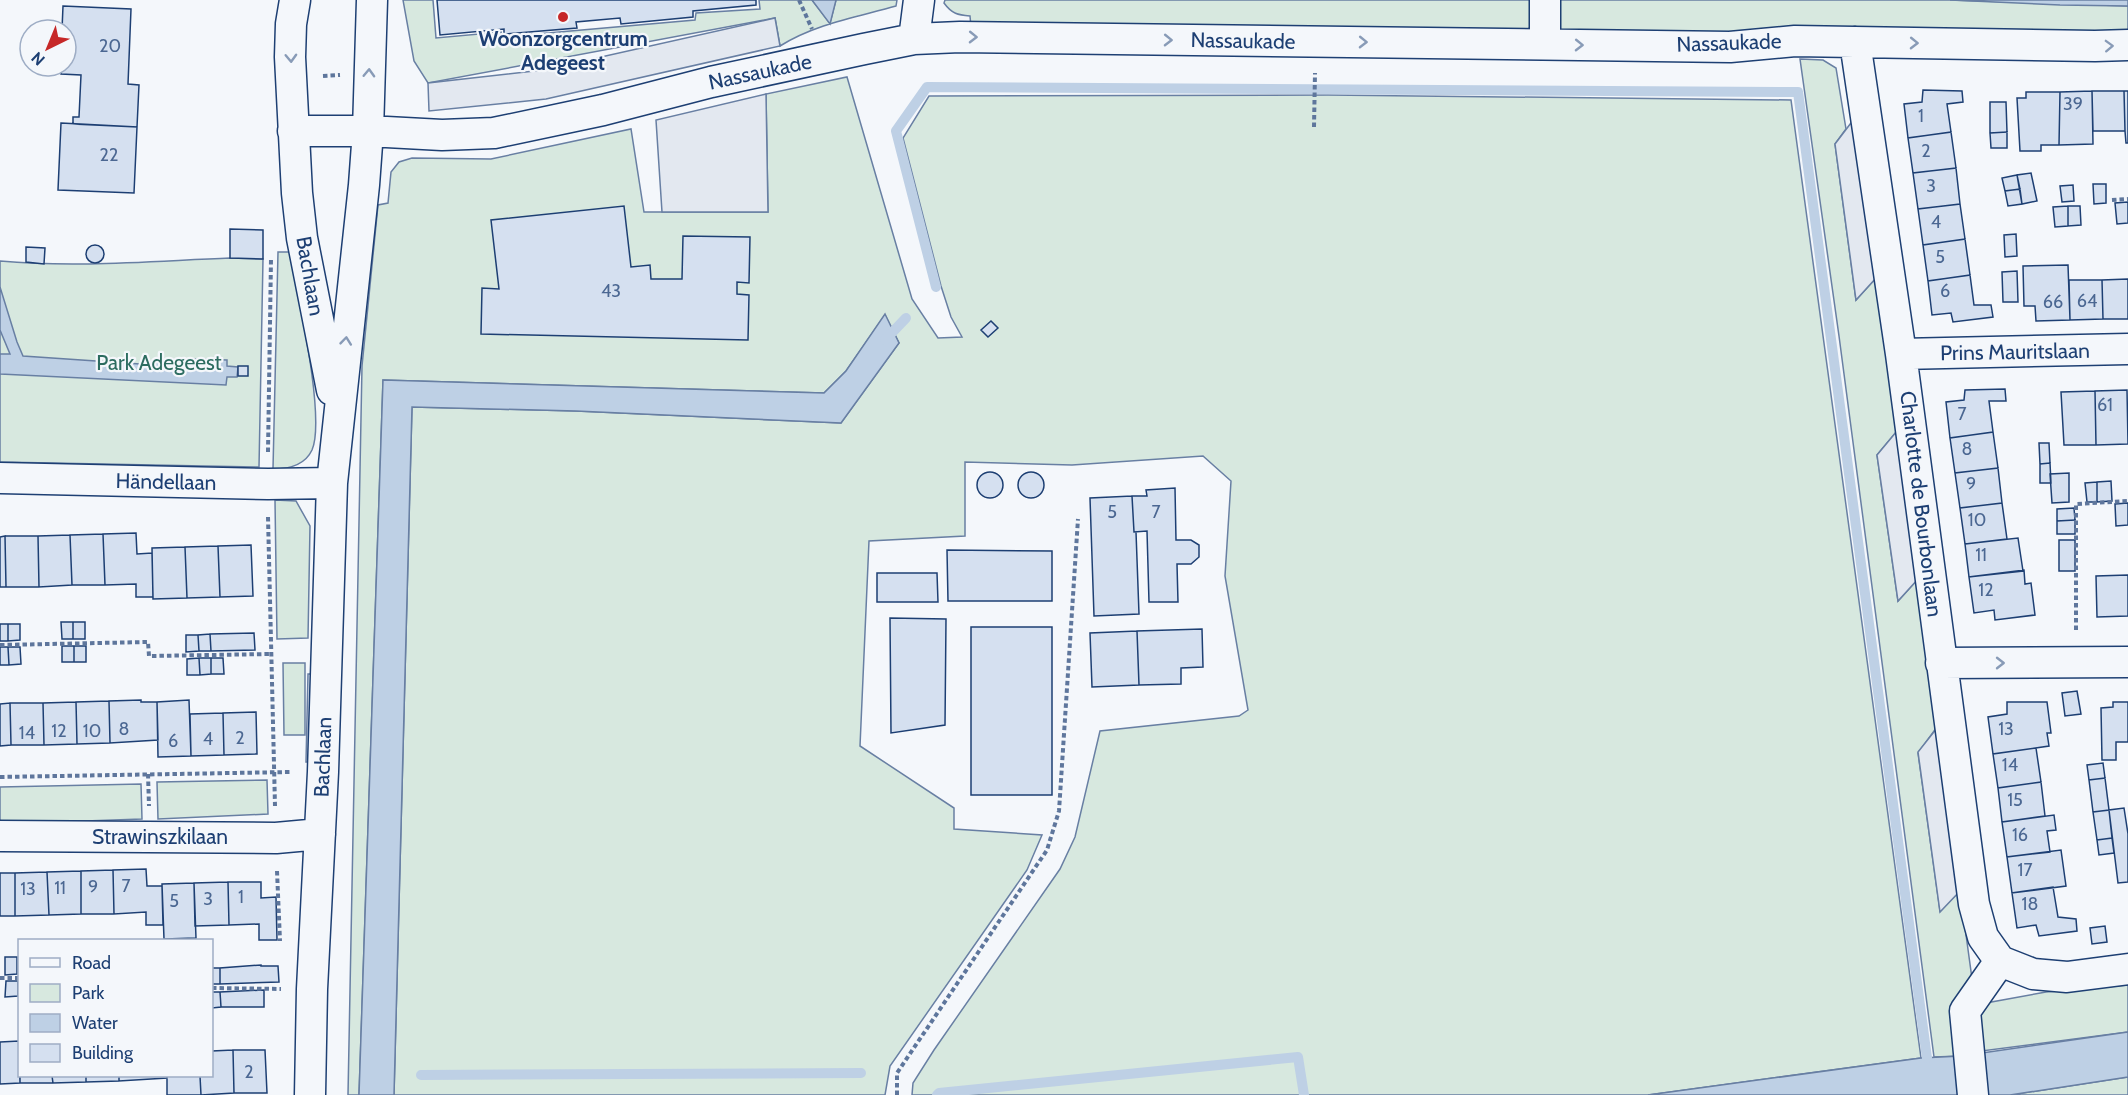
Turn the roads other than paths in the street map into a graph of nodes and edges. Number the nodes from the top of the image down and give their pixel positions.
1 (295, 0) edge
2 (372, 0) edge
3 (919, 0) edge
4 (1545, 2) edge
5 (914, 39) junction
6 (1855, 42) junction
7 (1545, 44) junction
8 (2128, 45) edge
9 (293, 131) junction
10 (368, 131) junction
11 (2128, 349) edge
12 (1901, 354) junction
13 (337, 420) junction
14 (0, 478) edge
15 (332, 483) junction
16 (2128, 662) edge
17 (1941, 663) junction
18 (320, 834) junction
19 (0, 836) edge
20 (2000, 961) junction
21 (2128, 969) edge
22 (310, 1095) edge
23 (1973, 1095) edge

1 -> 9 street, Bachlaan
10 -> 2 street, Bachlaan
3 - 5 street
4 - 7 street
5 -> 7 street, Nassaukade
5 - 10 street, Nassaukade
7 -> 6 street, Nassaukade
6 -> 8 street, Nassaukade
6 - 12 street, Charlotte de Bourbonlaan
9 - 10 street
9 - 13 street, Bachlaan
13 -> 10 street, Bachlaan
11 - 12 street, Prins Mauritslaan
12 - 17 street, Charlotte de Bourbonlaan
13 - 15 street, Bachlaan
14 - 15 street, Händellaan
15 - 18 street, Bachlaan
17 -> 16 street
17 - 20 street, Charlotte de Bourbonlaan
18 - 19 street, Strawinszkilaan
18 - 22 street, Bachlaan
20 - 21 street
20 - 23 street

